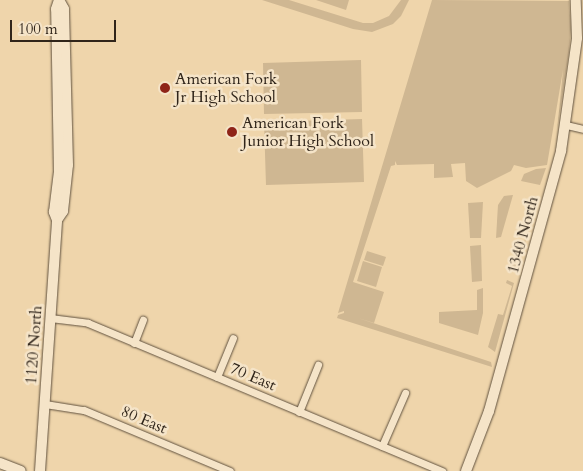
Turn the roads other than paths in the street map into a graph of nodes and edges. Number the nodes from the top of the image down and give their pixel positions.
1 (59, 0) edge
2 (579, 1) edge
3 (566, 125) junction
4 (583, 129) edge
5 (50, 318) junction
6 (143, 320) dead end
7 (234, 338) dead end
8 (134, 343) junction
9 (318, 365) dead end
10 (218, 377) junction
11 (405, 393) dead end
12 (45, 404) junction
13 (299, 412) junction
14 (382, 446) junction
15 (0, 463) edge
16 (21, 471) edge
17 (40, 471) edge
18 (230, 471) edge
19 (442, 471) edge
20 (466, 471) edge

1 - 5 street, 1120 North
2 - 3 street, 1340 North
3 - 4 street
3 - 20 street, 1340 North
5 - 8 street, 70 East
5 - 12 street, 1120 North
6 - 8 street
7 - 10 street
8 - 10 street, 70 East
9 - 13 street
10 - 13 street, 70 East
11 - 14 street
12 - 17 street, 1120 North
12 - 18 street, 80 East
13 - 14 street, 70 East
14 - 19 street, 70 East
15 - 16 street

